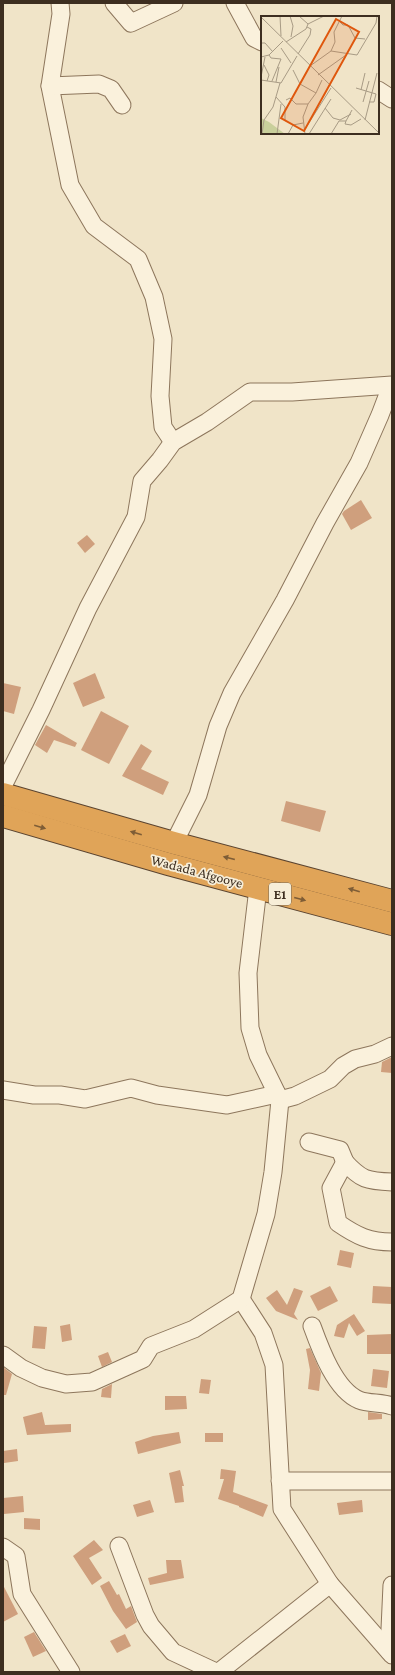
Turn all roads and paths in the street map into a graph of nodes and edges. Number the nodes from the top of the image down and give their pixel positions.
1 (60, 3) edge
2 (114, 3) edge
3 (174, 3) edge
4 (235, 3) edge
5 (261, 42) edge
6 (50, 86) junction
7 (379, 91) edge
8 (392, 98) edge
9 (122, 105) dead end
10 (391, 386) edge
11 (173, 442) junction
12 (3, 786) edge
13 (3, 794) edge
14 (3, 816) edge
15 (174, 843) junction
16 (258, 888) junction
17 (392, 901) edge
18 (392, 924) edge
19 (392, 1046) edge
20 (3, 1090) edge
21 (279, 1097) junction
22 (310, 1142) dead end
23 (344, 1161) junction
24 (392, 1182) edge
25 (392, 1242) edge
26 (241, 1299) junction
27 (312, 1326) dead end
28 (3, 1355) edge
29 (392, 1406) edge
30 (280, 1481) junction
31 (392, 1481) edge
32 (3, 1546) edge
33 (119, 1546) dead end
34 (330, 1584) junction
35 (392, 1585) edge
36 (391, 1653) edge
37 (71, 1672) edge
38 (217, 1672) edge

1 - 6 street
2 - 3 street
4 - 5 street
6 - 9 street
6 - 11 street
7 - 8 street
10 - 11 street
10 - 15 street
11 - 12 street
15 -> 13 highway, Wadada Afgooye / E1
14 -> 16 highway, Wadada Afgooye / E1
17 -> 15 highway, Wadada Afgooye / E1
16 -> 18 highway, Wadada Afgooye / E1
16 - 21 street
19 - 21 street
20 - 21 street
21 - 26 street
22 - 23 street
23 - 24 street
23 - 25 street
26 - 28 street
26 - 30 street
27 - 29 street
30 - 31 street
30 - 34 street
32 - 37 street
33 - 38 street
34 - 36 street
34 - 38 street
35 - 36 street

